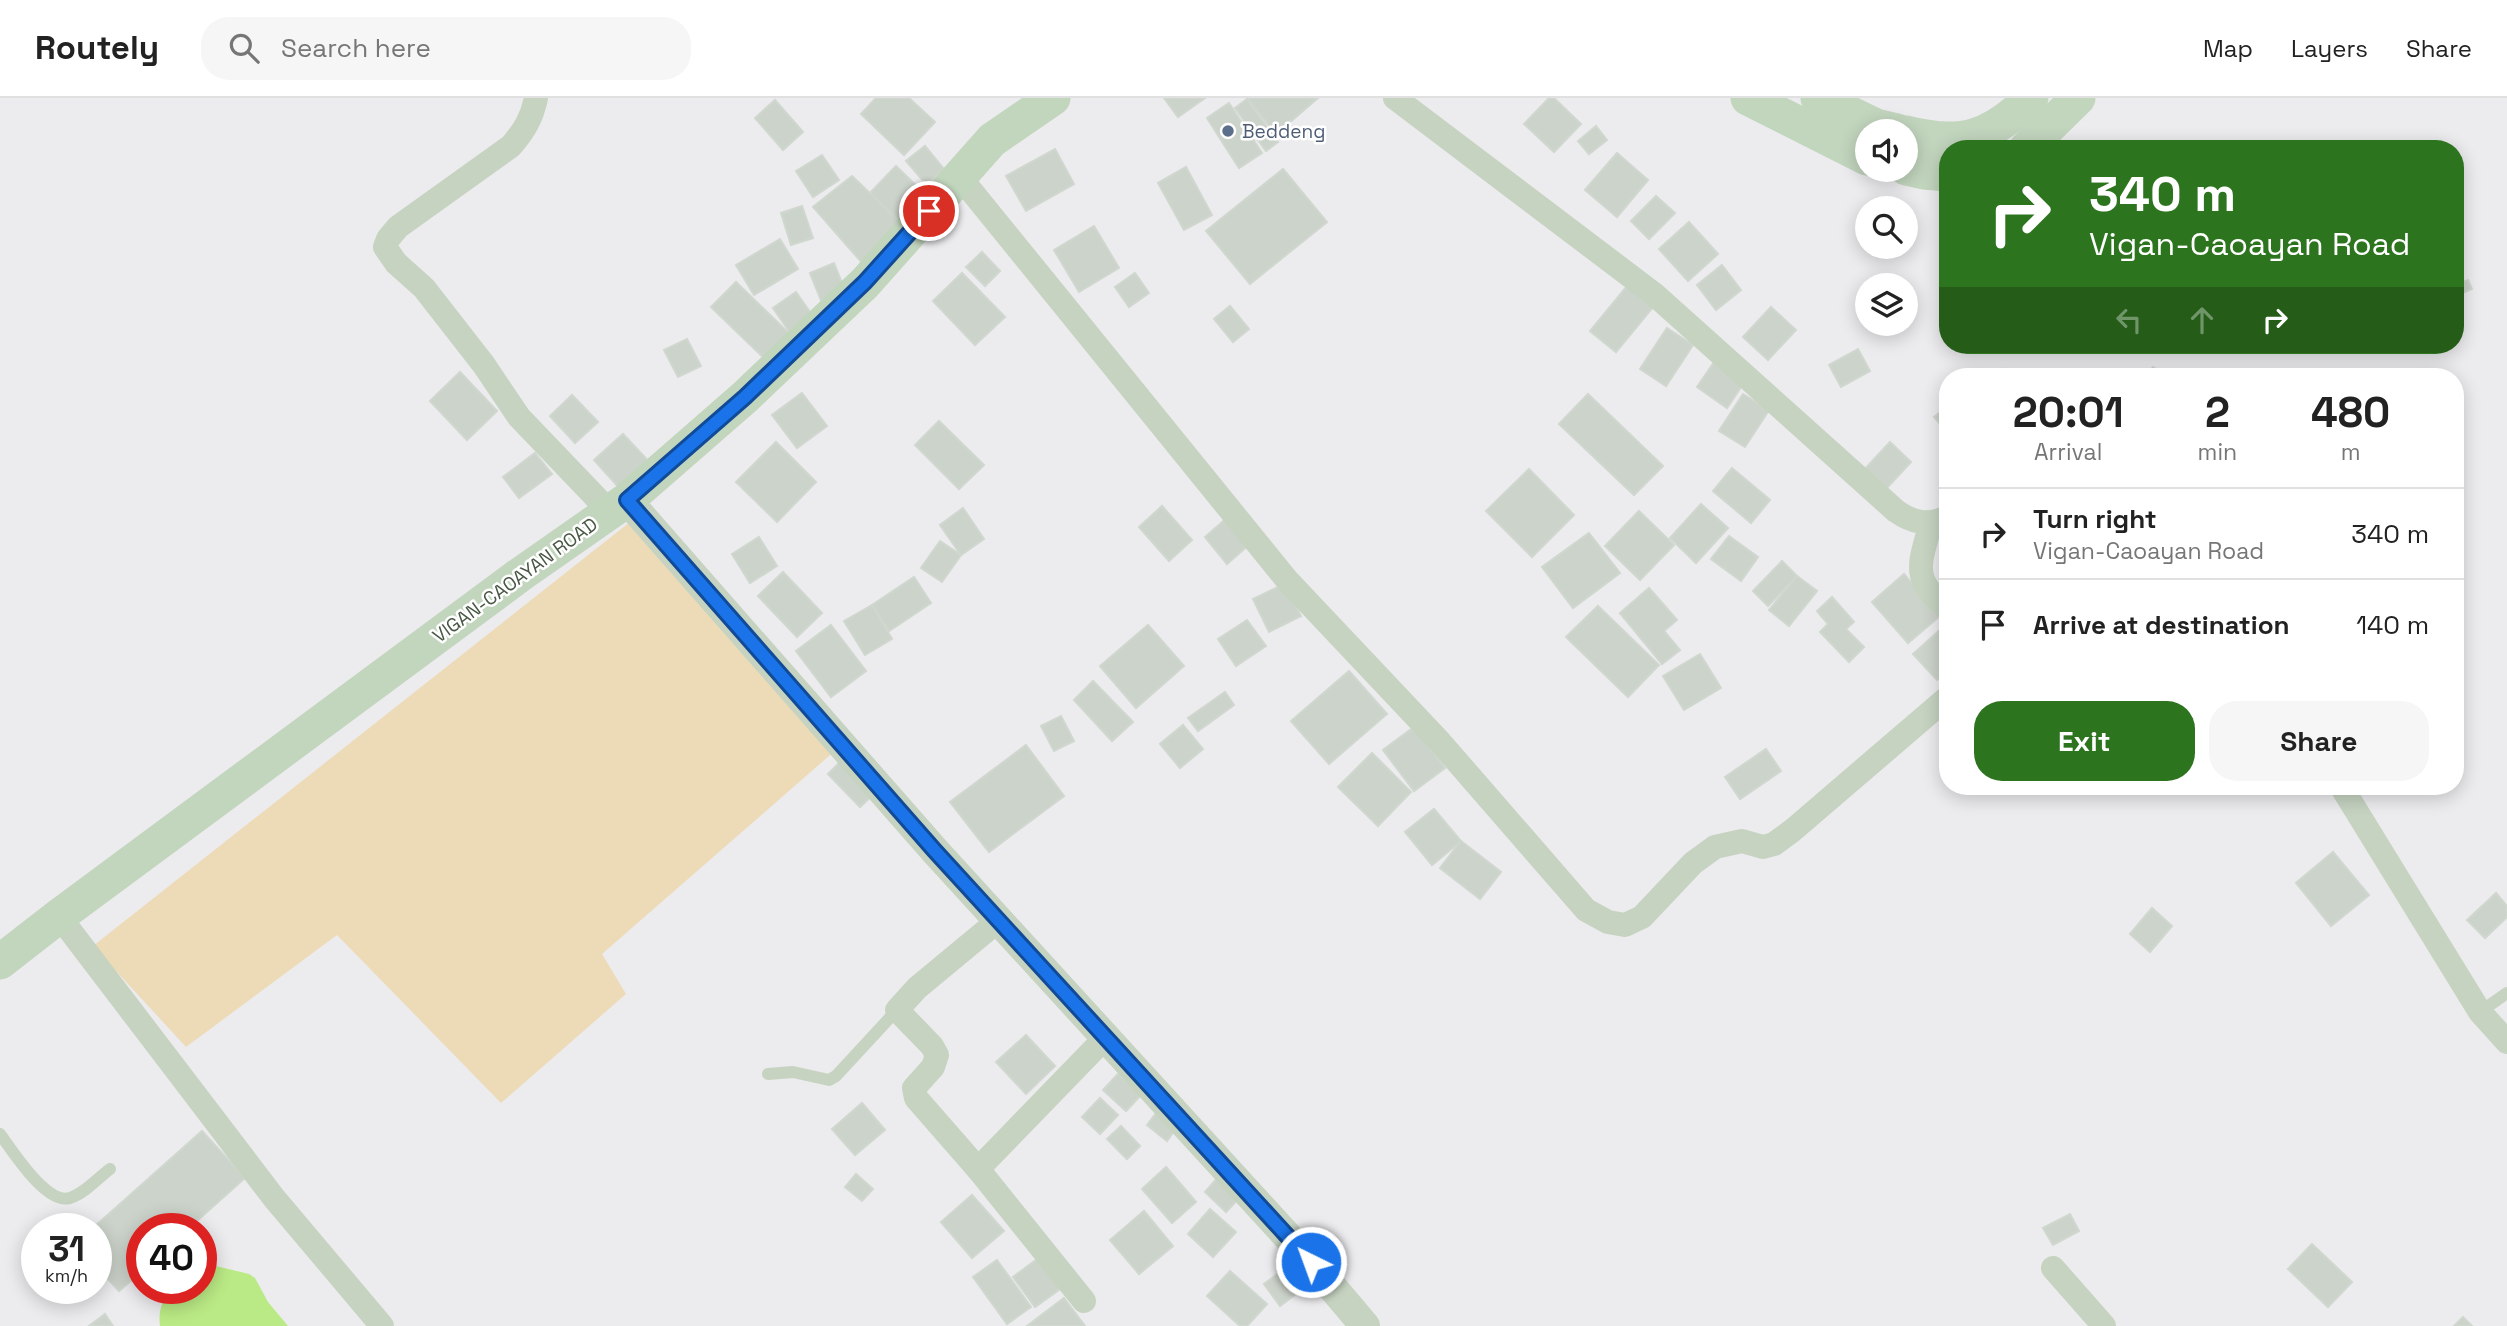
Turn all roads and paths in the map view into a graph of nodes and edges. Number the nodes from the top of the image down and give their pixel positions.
1 (536, 98) edge
2 (1053, 98) edge
3 (1395, 98) edge
4 (1748, 98) edge
5 (1818, 98) edge
6 (2031, 98) edge
7 (2078, 98) edge
8 (1862, 119) edge
9 (1918, 136) edge
10 (1944, 140) edge
11 (1962, 140) edge
12 (2035, 140) edge
13 (1855, 152) edge
14 (1918, 171) edge
15 (1939, 174) edge
16 (960, 177) junction
17 (619, 506) junction
18 (1939, 520) edge
19 (1939, 601) edge
20 (1939, 705) edge
21 (2347, 795) edge
22 (58, 916) junction
23 (999, 920) junction
24 (0, 962) edge
25 (2507, 993) edge
26 (897, 1010) junction
27 (2480, 1012) junction
28 (1106, 1037) junction
29 (2507, 1042) edge
30 (768, 1074) dead end
31 (0, 1134) edge
32 (110, 1169) dead end
33 (978, 1169) junction
34 (2053, 1268) dead end
35 (1084, 1301) dead end
36 (382, 1326) edge
37 (1365, 1326) edge
38 (2104, 1326) edge

1 - 17 street
2 - 16 main road, VIGAN-CAOAYAN ROAD
3 - 18 street
4 - 13 main road
5 - 8 main road
6 - 11 main road
7 - 12 main road
9 - 10 main road
14 - 15 main road
16 - 17 main road, VIGAN-CAOAYAN ROAD
16 - 20 street
17 - 22 main road, VIGAN-CAOAYAN ROAD
17 - 23 street
18 - 19 street
21 - 27 street
22 - 24 main road, VIGAN-CAOAYAN ROAD
22 - 36 street
23 - 26 street
23 - 28 street
25 - 27 lane
26 - 30 lane
26 - 33 street
27 - 29 street
28 - 33 street
28 - 37 street
31 - 32 lane
33 - 35 street
34 - 38 street

